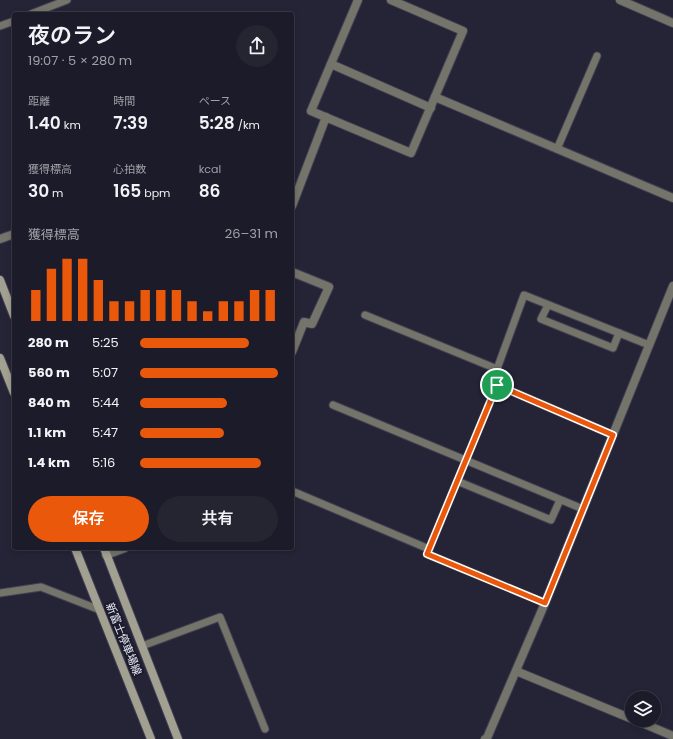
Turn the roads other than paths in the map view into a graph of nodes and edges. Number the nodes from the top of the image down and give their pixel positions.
1 (67, 0) edge
2 (358, 0) edge
3 (391, 0) edge
4 (620, 0) edge
5 (36, 12) edge
6 (12, 22) edge
7 (673, 22) edge
8 (0, 26) edge
9 (597, 56) dead end
10 (331, 64) junction
11 (435, 97) junction
12 (431, 108) junction
13 (326, 117) junction
14 (557, 149) junction
15 (673, 198) edge
16 (294, 201) edge
17 (12, 235) edge
18 (0, 239) edge
19 (294, 273) edge
20 (0, 280) edge
21 (673, 286) edge
22 (548, 305) junction
23 (12, 311) edge
24 (365, 315) dead end
25 (620, 333) junction
26 (649, 345) junction
27 (294, 347) edge
28 (0, 358) edge
29 (497, 368) junction
30 (497, 385) junction
31 (12, 388) edge
32 (333, 405) dead end
33 (613, 435) junction
34 (466, 459) junction
35 (457, 481) junction
36 (294, 492) edge
37 (560, 500) junction
38 (583, 509) junction
39 (429, 549) junction
40 (77, 550) edge
41 (105, 551) edge
42 (0, 594) edge
43 (545, 603) junction
44 (100, 610) junction
45 (142, 646) junction
46 (516, 671) junction
47 (625, 716) edge
48 (652, 727) edge
49 (265, 729) dead end
50 (673, 736) edge
51 (151, 739) edge
52 (178, 739) edge
53 (485, 739) edge

1 - 5 lane
2 - 10 street
3 - 11 street
4 - 7 street
6 - 8 lane
9 - 14 lane
10 - 12 street
10 - 13 street
11 - 12 street
11 - 14 street
12 - 13 street
13 - 16 street
14 - 15 street
17 - 18 street
19 - 27 street
20 - 23 main road
21 - 26 street
22 - 25 lane
22 - 25 lane
22 - 29 lane
24 - 29 lane
25 - 26 lane
26 - 33 street
28 - 31 main road
29 - 30 lane
30 - 33 lane
30 - 34 lane
32 - 34 lane
33 - 38 street
34 - 35 lane
34 - 37 lane
35 - 37 lane
35 - 39 lane
36 - 39 lane
37 - 38 lane
38 - 43 street
39 - 43 lane
40 - 44 main road, 新富士停車場線
41 - 45 main road, 新富士停車場線
42 - 44 lane
43 - 46 street
44 - 51 main road, 新富士停車場線
45 - 49 lane
45 - 52 main road, 新富士停車場線
46 - 47 street
46 - 53 street
48 - 50 street

